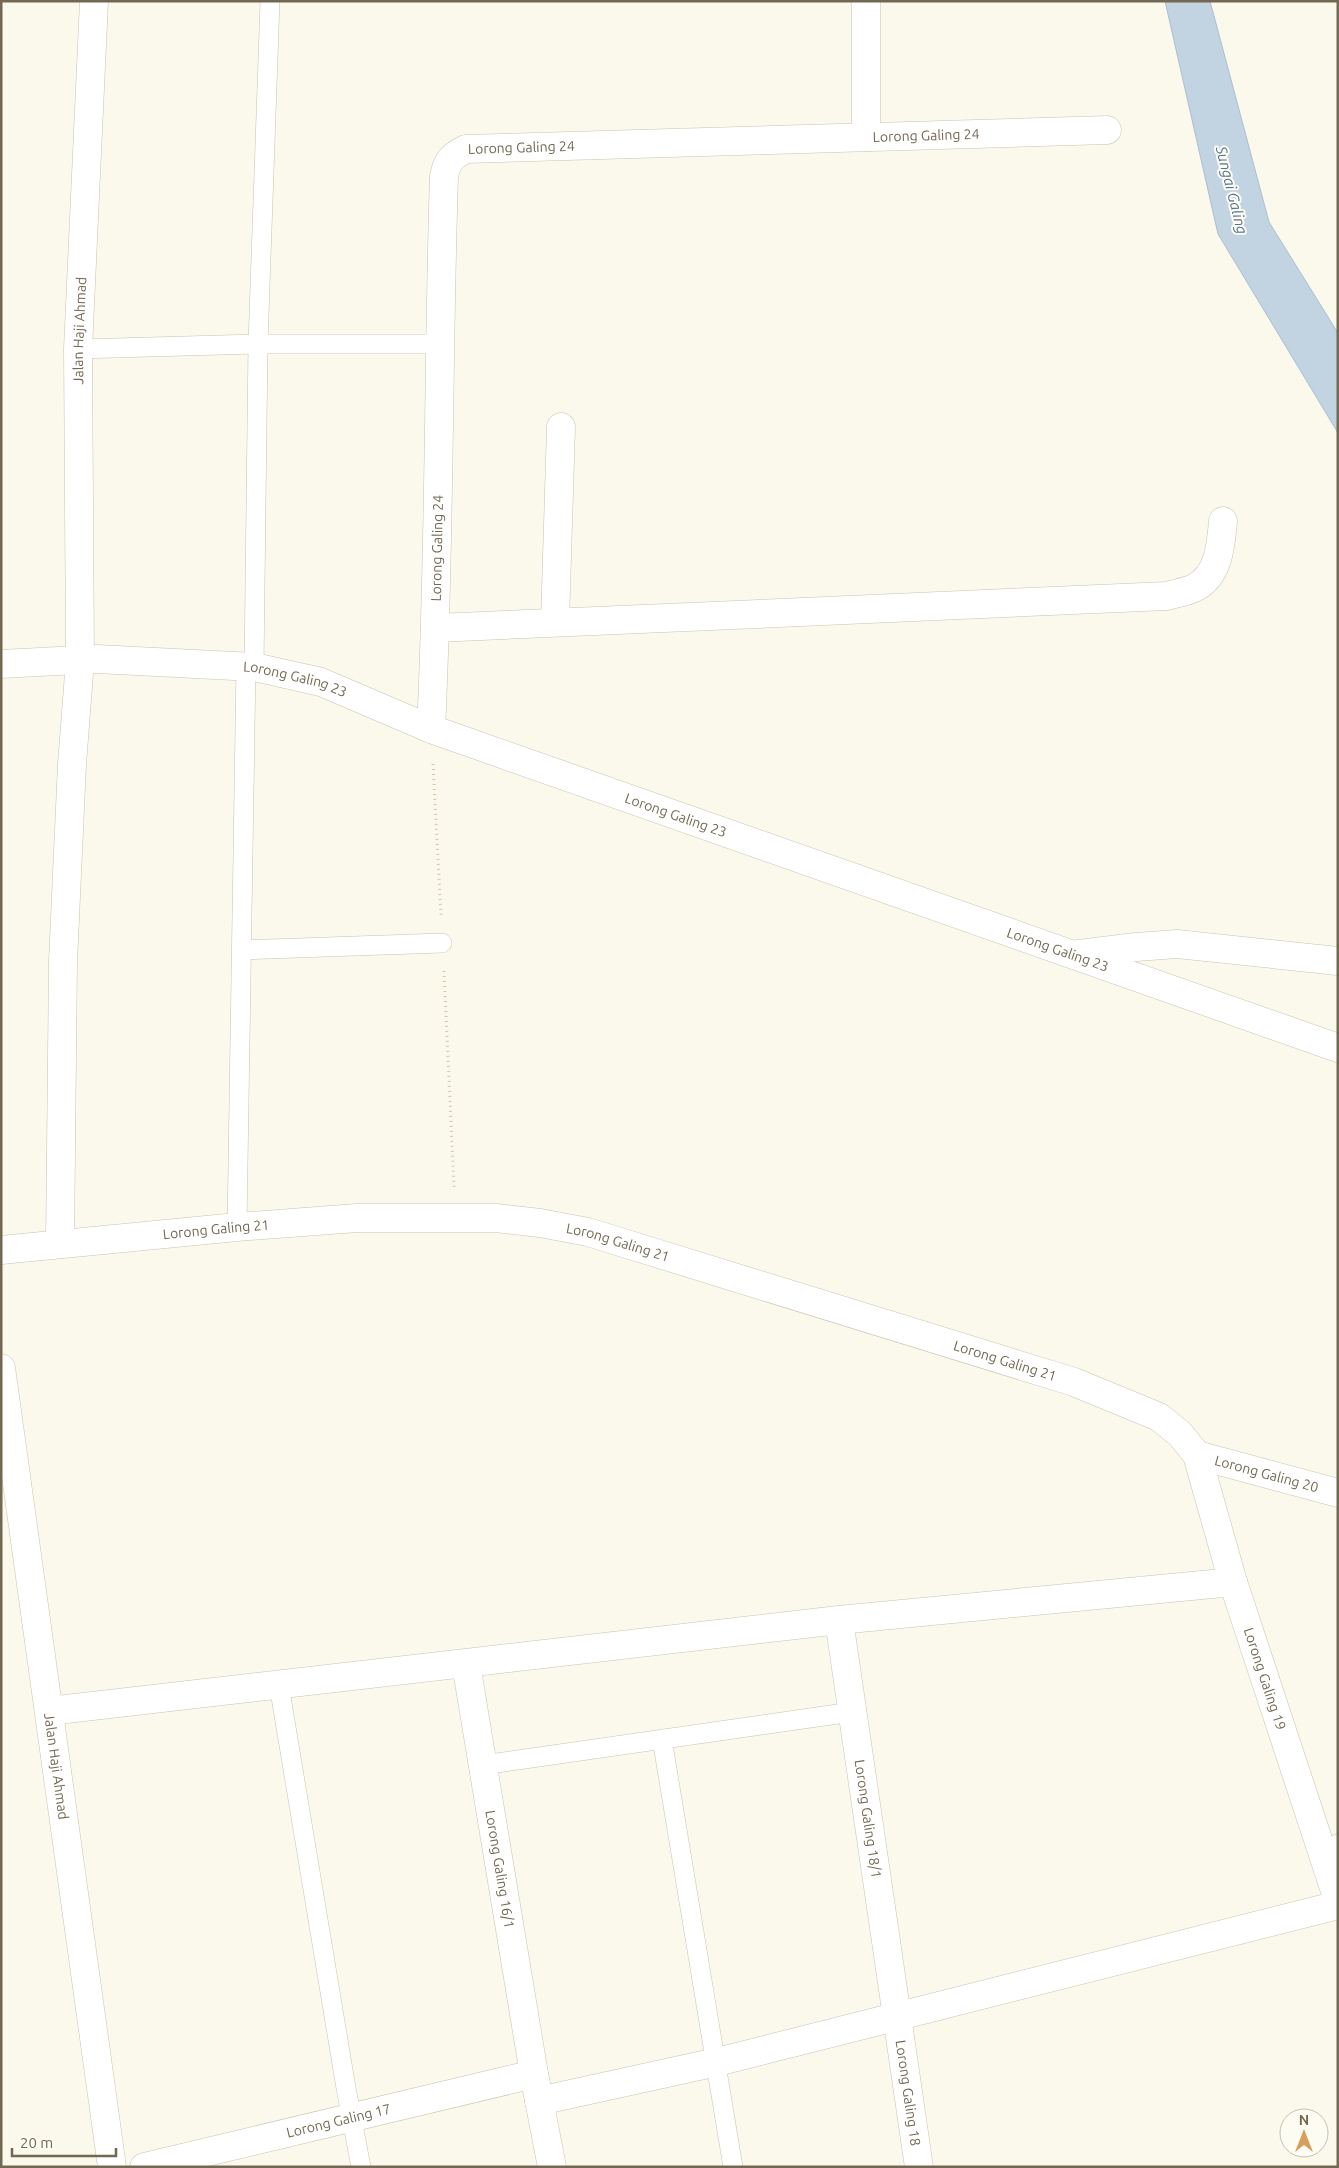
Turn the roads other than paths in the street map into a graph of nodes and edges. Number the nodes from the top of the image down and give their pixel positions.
1 (94, 1) edge
2 (270, 1) edge
3 (866, 1) edge
4 (1107, 130) dead end
5 (866, 137) junction
6 (258, 344) junction
7 (439, 344) junction
8 (78, 349) junction
9 (561, 427) dead end
10 (1223, 521) dead end
11 (555, 622) junction
12 (436, 628) junction
13 (80, 661) junction
14 (1, 664) edge
15 (250, 666) junction
16 (431, 729) junction
17 (442, 943) road end
18 (241, 950) junction
19 (1072, 955) junction
20 (1338, 961) edge
21 (1338, 1048) edge
22 (236, 1227) junction
23 (60, 1244) junction
24 (1, 1250) edge
25 (1, 1368) edge
26 (1196, 1454) junction
27 (1338, 1493) edge
28 (1234, 1582) junction
29 (839, 1620) junction
30 (466, 1664) junction
31 (279, 1685) junction
32 (49, 1711) junction
33 (852, 1712) junction
34 (662, 1739) junction
35 (483, 1764) junction
36 (1329, 1846) edge
37 (1338, 1900) edge
38 (1338, 1905) edge
39 (898, 2018) junction
40 (716, 2062) junction
41 (534, 2074) junction
42 (539, 2101) junction
43 (352, 2118) junction
44 (112, 2167) edge
45 (144, 2167) edge
46 (361, 2167) edge
47 (552, 2167) edge
48 (733, 2167) edge
49 (919, 2167) edge

1 - 8 street, Jalan Haji Ahmad
2 - 6 lane
3 - 5 street
4 - 5 street, Lorong Galing 24
5 - 7 street, Lorong Galing 24
6 - 7 lane
6 - 8 lane
6 - 15 lane
7 - 12 street, Lorong Galing 24
8 - 13 street, Jalan Haji Ahmad
9 - 11 street
10 - 11 street
11 - 12 street
12 - 16 street, Lorong Galing 24
13 - 14 street, Lorong Galing 23
13 - 15 street, Lorong Galing 23
13 - 23 street, Jalan Haji Ahmad
15 - 16 street, Lorong Galing 23
15 - 18 lane
16 - 19 street, Lorong Galing 23
17 - 18 lane
18 - 22 lane
19 - 20 street
19 - 21 street, Lorong Galing 23
22 - 23 street, Lorong Galing 21
22 - 26 street, Lorong Galing 21
23 - 24 street, Lorong Galing 21
25 - 32 street, Jalan Haji Ahmad
26 - 27 street, Lorong Galing 20
26 - 28 street, Lorong Galing 19
28 - 29 street
28 - 36 street, Lorong Galing 19
29 - 30 street
29 - 33 street, Lorong Galing 18/1
30 - 31 street
30 - 35 street, Lorong Galing 16/1
31 - 32 street
31 - 43 lane
32 - 44 street, Jalan Haji Ahmad
33 - 34 lane
33 - 39 street, Lorong Galing 18/1
34 - 35 lane
34 - 40 lane
35 - 41 street, Lorong Galing 16/1
36 - 37 street, Lorong Galing 19
38 - 39 street
39 - 40 street
39 - 49 street, Lorong Galing 18
40 - 42 street
40 - 48 lane
41 - 42 street, Lorong Galing 16/1
41 - 43 street, Lorong Galing 17
42 - 47 street, Lorong Galing 16/1
43 - 45 street, Lorong Galing 17
43 - 46 lane

